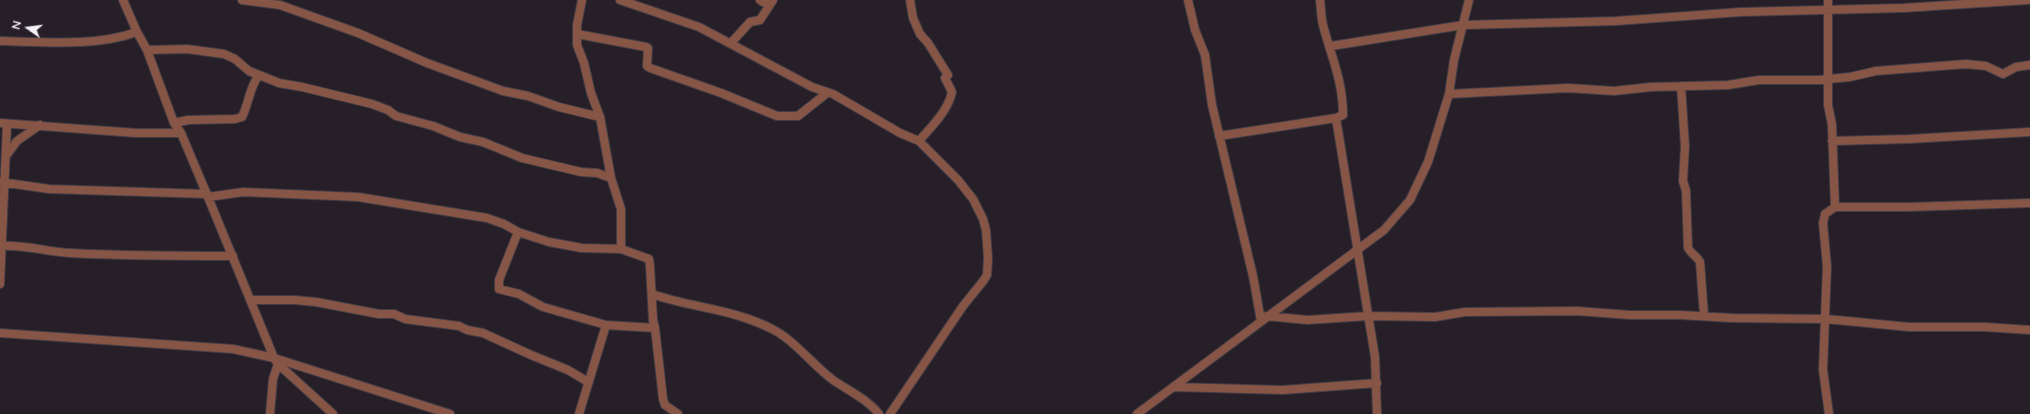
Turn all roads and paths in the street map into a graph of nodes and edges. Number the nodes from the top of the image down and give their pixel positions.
1 (123, 0) edge
2 (242, 0) edge
3 (582, 0) edge
4 (620, 0) edge
5 (760, 0) edge
6 (910, 0) edge
7 (1188, 0) edge
8 (1320, 0) edge
9 (1469, 0) edge
10 (1828, 0) edge
11 (2028, 0) edge
12 (771, 3) edge
13 (1828, 10) junction
14 (1463, 25) junction
15 (137, 32) junction
16 (577, 34) junction
17 (0, 41) edge
18 (731, 43) junction
19 (1331, 46) junction
20 (147, 50) junction
21 (2030, 65) edge
22 (259, 75) junction
23 (1828, 78) junction
24 (1681, 86) junction
25 (827, 93) junction
26 (1449, 94) junction
27 (600, 117) junction
28 (1336, 118) junction
29 (4, 123) edge
30 (174, 123) junction
31 (41, 125) junction
32 (2030, 132) edge
33 (180, 133) junction
34 (1219, 136) junction
35 (919, 141) junction
36 (1832, 141) junction
37 (6, 156) junction
38 (612, 178) junction
39 (2, 182) edge
40 (207, 195) junction
41 (2030, 203) edge
42 (1835, 207) junction
43 (518, 232) junction
44 (1, 246) edge
45 (1358, 248) junction
46 (621, 249) junction
47 (233, 256) junction
48 (0, 284) edge
49 (652, 294) junction
50 (251, 300) junction
51 (1704, 315) junction
52 (1368, 316) junction
53 (1264, 318) junction
54 (1826, 320) junction
55 (606, 325) junction
56 (655, 328) junction
57 (2030, 330) edge
58 (0, 333) edge
59 (276, 361) junction
60 (588, 382) junction
61 (1377, 383) junction
62 (1174, 387) junction
63 (270, 414) edge
64 (333, 414) edge
65 (450, 414) edge
66 (579, 414) edge
67 (678, 414) edge
68 (879, 414) edge
69 (890, 414) edge
70 (1137, 414) edge
71 (1377, 414) edge
72 (1829, 414) edge

1 - 15 street
2 - 27 street
3 - 16 street
4 - 18 street
5 - 12 street
6 - 35 street
7 - 34 street
8 - 19 street
9 - 14 street
10 - 13 street
11 - 13 street
12 - 18 street
13 - 14 street
13 - 23 street
14 - 19 street
14 - 26 street
15 - 17 street
15 - 20 street
16 - 25 street
16 - 27 street
18 - 25 street
19 - 28 street
20 - 22 street
20 - 30 street
21 - 23 street
22 - 30 street
22 - 38 street
23 - 24 street
23 - 36 street
24 - 26 street
24 - 51 street
25 - 35 street
26 - 45 street
27 - 38 street
28 - 34 street
28 - 45 street
29 - 31 street
29 - 37 street
30 - 33 street
31 - 33 street
31 - 37 street
32 - 36 street
33 - 40 street
34 - 53 street
35 - 69 street
36 - 42 street
37 - 39 street
38 - 46 street
39 - 40 street
39 - 44 street
40 - 43 street
40 - 47 street
41 - 42 street
42 - 54 street
43 - 46 street
43 - 55 street
44 - 47 street
44 - 48 street
45 - 52 street
45 - 53 street
46 - 49 street
47 - 50 street
49 - 56 street
49 - 68 street
50 - 59 street
50 - 60 street
51 - 52 street
51 - 54 street
52 - 53 street
52 - 61 street
53 - 62 street
54 - 57 street
54 - 72 street
55 - 56 street
55 - 60 street
56 - 67 street
58 - 59 street
59 - 63 street
59 - 64 street
59 - 65 street
60 - 66 street
61 - 62 street
61 - 71 street
62 - 70 street

